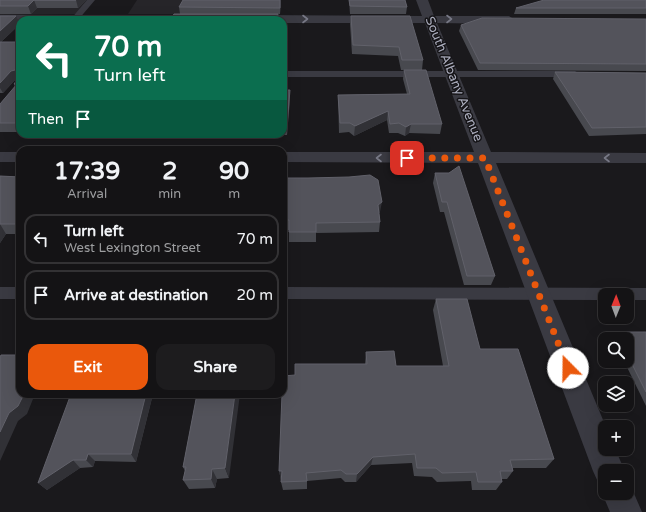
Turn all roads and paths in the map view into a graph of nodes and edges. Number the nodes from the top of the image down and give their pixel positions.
1 (91, 0) edge
2 (422, 0) edge
3 (77, 16) edge
4 (0, 19) edge
5 (16, 19) edge
6 (287, 19) edge
7 (430, 19) junction
8 (522, 20) edge
9 (287, 74) edge
10 (452, 74) junction
11 (585, 74) edge
12 (0, 157) edge
13 (16, 157) edge
14 (287, 158) edge
15 (485, 158) junction
16 (646, 158) edge
17 (0, 293) edge
18 (16, 293) edge
19 (287, 294) edge
20 (539, 294) junction
21 (646, 294) edge
22 (606, 464) edge
23 (621, 500) edge
24 (626, 512) edge

1 - 3 lane
2 - 7 street, South Albany Avenue
4 - 5 street
6 -> 7 street
7 -> 8 street
7 - 10 street, South Albany Avenue
9 - 10 lane
10 - 11 lane
10 - 15 street, South Albany Avenue
12 - 13 street
15 -> 14 street
16 -> 15 street
15 - 20 street, South Albany Avenue
17 - 18 lane
19 - 20 lane
20 - 21 lane
20 - 22 street, South Albany Avenue
23 - 24 street

